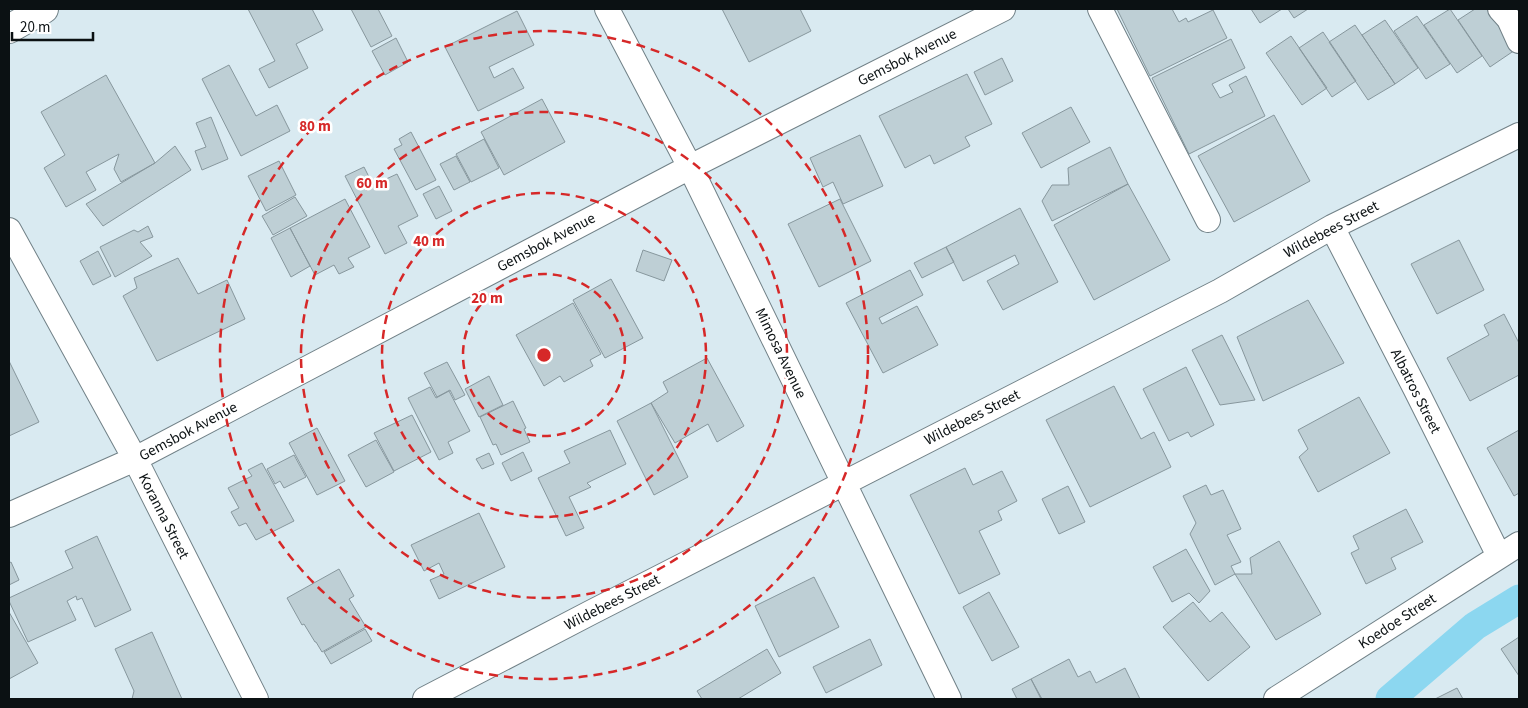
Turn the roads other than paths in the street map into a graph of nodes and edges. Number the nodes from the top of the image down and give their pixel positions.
1 (44, 9) edge
2 (606, 9) edge
3 (1003, 9) edge
4 (1100, 9) edge
5 (1500, 9) edge
6 (9, 29) edge
7 (1519, 41) edge
8 (1519, 135) edge
9 (690, 167) junction
10 (1208, 220) dead end
11 (1332, 227) junction
12 (9, 230) edge
13 (135, 459) junction
14 (844, 482) junction
15 (9, 515) edge
16 (1519, 544) edge
17 (1499, 556) junction
18 (256, 699) edge
19 (425, 699) edge
20 (949, 699) edge
21 (1276, 699) edge

1 - 6 highway
2 - 9 street, Mimosa Avenue
3 - 9 street, Gemsbok Avenue
4 - 10 street
5 - 7 street
8 - 11 street, Wildebees Street
9 - 13 street, Gemsbok Avenue
9 - 14 street, Mimosa Avenue
11 - 14 street, Wildebees Street
11 - 17 street, Albatros Street
12 - 13 street, Koranna Street
13 - 15 street, Gemsbok Avenue
13 - 18 street, Koranna Street
14 - 19 street, Wildebees Street
14 - 20 street, Mimosa Avenue
16 - 17 street, Koedoe Street
17 - 21 street, Koedoe Street

